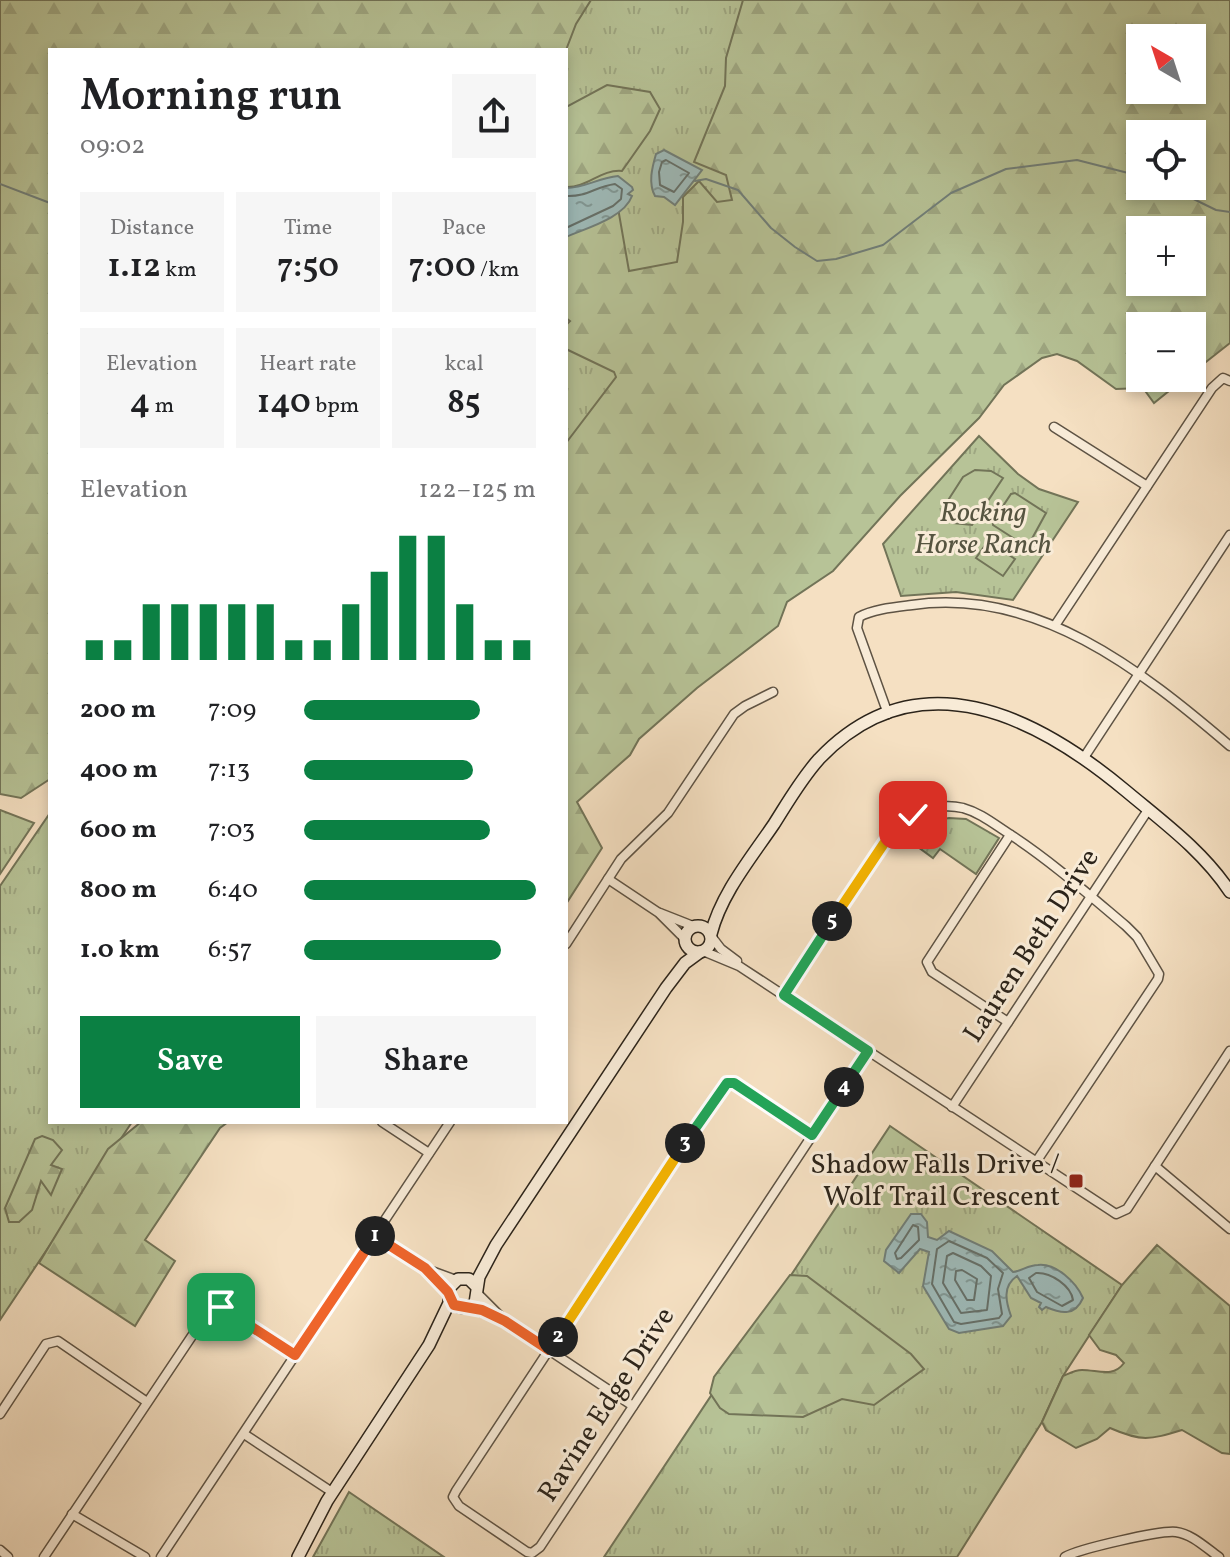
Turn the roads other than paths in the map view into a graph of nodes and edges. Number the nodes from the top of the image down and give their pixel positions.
1 (1230, 381) edge
2 (1054, 427) dead end
3 (1147, 486) junction
4 (1230, 535) edge
5 (1056, 624) junction
6 (1138, 674) junction
7 (773, 692) dead end
8 (888, 714) junction
9 (1230, 746) edge
10 (1083, 759) junction
11 (1148, 810) junction
12 (1010, 835) junction
13 (608, 879) junction
14 (730, 891) junction
15 (1230, 892) edge
16 (1091, 896) junction
17 (659, 913) junction
18 (695, 926) junction
19 (711, 935) junction
20 (685, 940) junction
21 (568, 941) edge
22 (702, 952) junction
23 (739, 966) junction
24 (666, 988) junction
25 (784, 995) junction
26 (1008, 1022) junction
27 (868, 1051) junction
28 (1230, 1051) edge
29 (952, 1107) junction
30 (385, 1124) edge
31 (449, 1124) edge
32 (812, 1135) junction
33 (429, 1153) junction
34 (1036, 1162) junction
35 (1155, 1166) junction
36 (1230, 1229) edge
37 (376, 1235) junction
38 (496, 1245) junction
39 (425, 1268) junction
40 (460, 1279) junction
41 (478, 1290) junction
42 (449, 1296) junction
43 (466, 1307) junction
44 (505, 1321) junction
45 (429, 1345) junction
46 (549, 1350) junction
47 (295, 1355) junction
48 (147, 1402) junction
49 (633, 1406) junction
50 (0, 1414) edge
51 (244, 1434) junction
52 (332, 1492) junction
53 (72, 1514) junction
54 (0, 1550) edge
55 (8, 1557) edge
56 (44, 1557) edge
57 (145, 1557) edge
58 (161, 1557) edge
59 (298, 1557) edge
60 (1065, 1557) edge
61 (1219, 1557) edge

1 - 3 street
2 - 3 street
3 - 5 street
4 - 6 street
5 - 6 street
5 - 8 street
6 - 9 street
6 - 10 street
7 - 13 street
8 - 10 street
8 - 14 street
10 - 11 street
11 - 15 street
11 - 16 street, Lauren Beth Drive
12 - 16 street
12 - 25 street
12 - 26 street
13 - 17 street
13 - 21 street
14 - 18 street
14 - 19 street
16 - 26 street, Lauren Beth Drive
16 - 34 street
17 - 18 street
17 - 20 street
18 - 19 street
18 - 20 street
19 - 22 street
19 - 23 street
20 - 22 street
20 - 24 street
22 - 23 street
22 - 24 street
23 - 25 street
24 - 38 street
25 - 27 street
26 - 29 street, Lauren Beth Drive
27 - 29 street
27 - 32 street, Ravine Edge Drive
28 - 35 street
29 - 34 street
30 - 33 street
31 - 33 street
32 - 46 street
32 - 49 street, Ravine Edge Drive
33 - 37 street
34 - 35 street
35 - 36 street
37 - 39 street
37 - 47 street
38 - 40 street
38 - 41 street
39 - 40 street
39 - 42 street
40 - 41 street
40 - 42 street
41 - 43 street
41 - 44 street
42 - 43 street
42 - 45 street
43 - 44 street
43 - 45 street
44 - 46 street
45 - 52 street
46 - 49 street
46 - 49 street, Ravine Edge Drive
47 - 48 street
47 - 51 street
48 - 50 street
48 - 53 street
51 - 52 street
51 - 58 street
52 - 59 street
53 - 56 street
53 - 57 street
54 - 55 street
60 - 61 street

